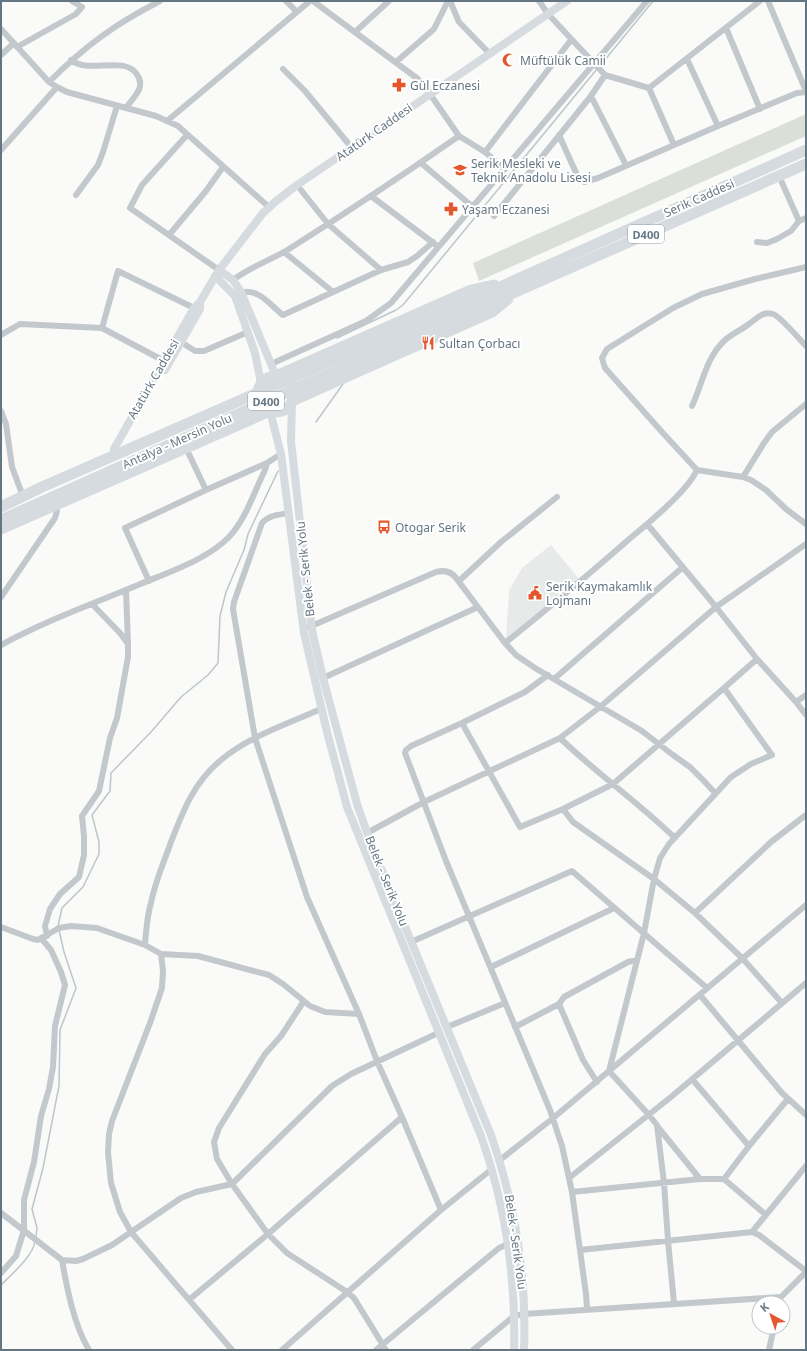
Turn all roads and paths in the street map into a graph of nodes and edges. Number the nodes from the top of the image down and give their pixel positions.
1 (72, 1) edge
2 (160, 1) edge
3 (286, 1) edge
4 (312, 1) edge
5 (390, 1) edge
6 (449, 1) edge
7 (539, 1) edge
8 (567, 1) edge
9 (647, 1) edge
10 (760, 1) edge
11 (768, 1) edge
12 (297, 12) junction
13 (548, 14) junction
14 (726, 28) junction
15 (1, 29) edge
16 (355, 32) junction
17 (570, 40) junction
18 (15, 45) junction
19 (490, 54) junction
20 (1, 55) edge
21 (687, 59) junction
22 (71, 60) junction
23 (396, 62) junction
24 (594, 64) junction
25 (284, 69) dead end
26 (604, 75) junction
27 (49, 82) junction
28 (57, 87) junction
29 (649, 88) junction
30 (806, 91) edge
31 (430, 94) junction
32 (591, 96) junction
33 (116, 106) junction
34 (126, 108) junction
35 (760, 109) junction
36 (167, 122) junction
37 (718, 126) junction
38 (187, 134) junction
39 (559, 135) junction
40 (459, 136) junction
41 (674, 145) junction
42 (352, 148) junction
43 (1, 150) edge
44 (806, 150) edge
45 (485, 152) junction
46 (421, 163) junction
47 (806, 164) edge
48 (626, 165) junction
49 (224, 167) junction
50 (505, 169) junction
51 (779, 176) junction
52 (297, 185) junction
53 (76, 195) dead end
54 (371, 196) junction
55 (269, 207) junction
56 (473, 207) junction
57 (494, 216) dead end
58 (806, 218) edge
59 (799, 221) junction
60 (328, 224) junction
61 (169, 235) junction
62 (433, 242) junction
63 (757, 242) dead end
64 (439, 247) junction
65 (284, 252) junction
66 (806, 267) edge
67 (381, 270) junction
68 (217, 273) junction
69 (233, 280) junction
70 (516, 285) junction
71 (333, 292) junction
72 (238, 294) junction
73 (484, 300) junction
74 (200, 302) junction
75 (194, 308) junction
76 (102, 328) junction
77 (248, 332) junction
78 (1, 336) edge
79 (181, 342) junction
80 (806, 346) edge
81 (166, 362) junction
82 (271, 364) junction
83 (276, 376) junction
84 (261, 383) junction
85 (292, 401) junction
86 (806, 404) edge
87 (692, 406) dead end
88 (1, 411) edge
89 (270, 411) junction
90 (186, 448) junction
91 (114, 449) junction
92 (281, 454) junction
93 (267, 463) junction
94 (697, 470) junction
95 (743, 477) junction
96 (206, 490) junction
97 (21, 492) junction
98 (557, 496) dead end
99 (52, 502) junction
100 (1, 503) edge
101 (1, 507) edge
102 (288, 514) junction
103 (1, 520) edge
104 (647, 524) junction
105 (806, 524) edge
106 (1, 529) edge
107 (806, 544) edge
108 (683, 567) junction
109 (149, 581) junction
110 (459, 581) junction
111 (126, 590) junction
112 (1, 597) edge
113 (92, 604) junction
114 (716, 606) junction
115 (478, 607) junction
116 (311, 626) junction
117 (303, 629) junction
118 (505, 643) junction
119 (128, 644) junction
120 (1, 645) edge
121 (757, 659) junction
122 (551, 677) junction
123 (323, 678) junction
124 (724, 688) junction
125 (806, 695) edge
126 (796, 702) junction
127 (600, 707) junction
128 (321, 709) junction
129 (806, 715) edge
130 (462, 723) junction
131 (255, 738) junction
132 (560, 738) junction
133 (659, 744) junction
134 (489, 772) junction
135 (613, 784) junction
136 (715, 793) junction
137 (424, 802) junction
138 (563, 809) junction
139 (806, 815) edge
140 (367, 833) junction
141 (675, 838) junction
142 (654, 879) junction
143 (806, 905) edge
144 (614, 908) junction
145 (695, 913) junction
146 (469, 916) junction
147 (1, 927) edge
148 (644, 933) junction
149 (44, 937) junction
150 (411, 942) junction
151 (145, 945) junction
152 (161, 954) junction
153 (743, 959) junction
154 (637, 961) junction
155 (490, 967) junction
156 (806, 983) edge
157 (707, 988) junction
158 (700, 995) junction
159 (304, 1001) junction
160 (505, 1003) junction
161 (782, 1003) junction
162 (559, 1004) junction
163 (359, 1014) junction
164 (447, 1027) junction
165 (515, 1027) junction
166 (438, 1033) junction
167 (738, 1040) junction
168 (377, 1061) junction
169 (609, 1072) junction
170 (692, 1079) junction
171 (597, 1082) junction
172 (787, 1100) junction
173 (649, 1115) junction
174 (806, 1115) edge
175 (402, 1117) junction
176 (552, 1119) junction
177 (657, 1125) junction
178 (749, 1146) junction
179 (500, 1160) junction
180 (806, 1166) edge
181 (492, 1170) junction
182 (570, 1178) junction
183 (700, 1179) junction
184 (724, 1179) junction
185 (664, 1183) junction
186 (232, 1184) junction
187 (572, 1192) junction
188 (441, 1210) junction
189 (1, 1213) edge
190 (766, 1215) junction
191 (24, 1230) junction
192 (131, 1232) junction
193 (752, 1232) junction
194 (268, 1234) junction
195 (668, 1241) junction
196 (508, 1244) junction
197 (580, 1250) junction
198 (62, 1260) junction
199 (806, 1271) edge
200 (1, 1273) edge
201 (347, 1292) junction
202 (784, 1295) edge
203 (190, 1300) junction
204 (751, 1301) edge
205 (674, 1303) junction
206 (587, 1308) junction
207 (524, 1314) junction
208 (514, 1316) junction
209 (772, 1335) edge
210 (384, 1347) edge
211 (89, 1350) edge
212 (232, 1350) edge
213 (282, 1350) edge
214 (376, 1350) edge
215 (473, 1350) edge
216 (514, 1350) edge
217 (524, 1350) edge
218 (769, 1350) edge

1 - 18 street
2 - 22 street
3 - 12 street
4 - 12 street
4 - 16 street
5 - 16 street
6 - 19 street
6 - 23 street
7 - 13 street
8 - 13 main road, Atatürk Caddesi
9 - 24 street
10 - 14 street
11 - 30 street
12 - 36 street
13 - 17 street
13 - 19 main road, Atatürk Caddesi
14 - 21 street
14 - 35 street
15 - 18 street
16 - 23 street
17 - 24 street
17 - 45 street
18 - 20 street
18 - 27 street
19 - 31 main road, Atatürk Caddesi
21 - 29 street
21 - 37 street
22 - 27 street
22 - 34 street
23 - 31 street
24 - 26 street
24 - 50 street
25 - 42 street
26 - 29 street
26 - 32 street
27 - 28 street
28 - 33 street
28 - 43 street
29 - 41 street
30 - 35 street
31 - 40 street
31 - 42 main road, Atatürk Caddesi
32 - 39 street
32 - 48 street
33 - 34 street
33 - 53 street
34 - 36 street
35 - 37 street
36 - 38 street
37 - 41 street
38 - 49 street
38 - 61 street
39 - 48 street
39 - 57 street
40 - 45 street
40 - 46 street
41 - 48 street
42 - 52 main road, Atatürk Caddesi
44 - 70 highway, Serik Caddesi / D400
45 - 50 street
46 - 54 street
46 - 56 street
47 - 51 highway, Serik Caddesi / D400
49 - 55 street
49 - 61 street
50 - 56 street
51 - 59 street
51 - 70 highway, Serik Caddesi / D400
52 - 55 main road, Atatürk Caddesi
52 - 60 street
54 - 60 street
54 - 62 street
55 - 68 main road, Atatürk Caddesi
56 - 64 street
58 - 59 street
59 - 63 street
60 - 65 street
60 - 67 street
61 - 68 street
62 - 64 street
62 - 67 street
64 - 82 street
65 - 69 street
65 - 71 street
66 - 94 street
67 - 71 street
68 - 69 main road
68 - 72 main road
68 - 74 main road, Atatürk Caddesi
69 - 72 main road
70 - 73 highway, Serik Caddesi / D400
70 - 83 highway
70 - 85 highway
71 - 72 street
72 - 77 main road
72 - 82 main road
73 - 99 highway, Antalya - Mersin Yolu / D400
73 - 101 highway, Antalya - Mersin Yolu / D400
74 - 75 main road, Atatürk Caddesi
74 - 79 main road
75 - 76 street
75 - 81 main road, Atatürk Caddesi
76 - 78 street
76 - 81 street
77 - 79 street
77 - 84 main road
79 - 81 main road
80 - 87 street
81 - 91 main road, Atatürk Caddesi
82 - 83 main road
83 - 84 highway
83 - 85 highway
84 - 89 highway
84 - 91 highway
85 - 89 highway
85 - 116 main road, Belek - Serik Yolu
86 - 95 street
88 - 97 street
89 - 90 highway
89 - 92 main road, Belek - Serik Yolu
90 - 96 street
90 - 99 highway
91 - 97 highway
92 - 93 street
92 - 102 main road, Belek - Serik Yolu
93 - 96 street
93 - 109 street
94 - 95 street
94 - 104 street
95 - 105 street
96 - 109 street
97 - 100 highway
98 - 110 street
99 - 103 highway, Antalya - Mersin Yolu / D400
99 - 106 highway
99 - 112 street
102 - 117 main road, Belek - Serik Yolu
102 - 131 street
104 - 108 street
104 - 118 street
107 - 114 street
108 - 114 street
108 - 122 street
109 - 111 street
110 - 115 street
110 - 116 street
111 - 113 street
111 - 119 street
113 - 119 street
113 - 120 street
114 - 121 street
114 - 127 street
115 - 118 street
115 - 123 street
116 - 117 street
116 - 123 main road, Belek - Serik Yolu
117 - 128 main road, Belek - Serik Yolu
118 - 122 street
119 - 149 street
121 - 124 street
121 - 126 street
122 - 127 street
122 - 130 street
123 - 140 main road, Belek - Serik Yolu
124 - 133 street
124 - 136 street
125 - 126 street
126 - 129 street
127 - 132 street
127 - 133 street
128 - 131 street
128 - 166 main road, Belek - Serik Yolu
130 - 134 street
130 - 137 street
131 - 151 street
131 - 163 street
132 - 134 street
132 - 135 street
133 - 135 street
133 - 136 street
134 - 137 street
134 - 138 street
135 - 138 street
135 - 141 street
136 - 141 street
137 - 140 street
137 - 146 street
138 - 142 street
139 - 145 street
140 - 150 main road, Belek - Serik Yolu
141 - 142 street
142 - 145 street
142 - 148 street
143 - 153 street
144 - 146 street
144 - 148 street
144 - 155 street
145 - 153 street
146 - 150 street
146 - 155 street
147 - 149 street
148 - 154 street
148 - 157 street
149 - 151 street
149 - 191 street
150 - 164 main road, Belek - Serik Yolu
151 - 152 street
152 - 159 street
152 - 192 street
153 - 157 street
153 - 161 street
154 - 162 street
154 - 169 street
155 - 160 street
156 - 161 street
157 - 158 street
158 - 167 street
158 - 169 street
159 - 163 street
159 - 186 street
160 - 164 street
160 - 165 street
161 - 167 street
162 - 165 street
162 - 171 street
163 - 168 street
164 - 179 main road, Belek - Serik Yolu
165 - 176 street
166 - 168 street
166 - 181 main road, Belek - Serik Yolu
167 - 170 street
167 - 172 street
168 - 175 street
168 - 186 street
169 - 171 street
169 - 173 street
170 - 173 street
170 - 178 street
171 - 176 street
172 - 174 street
172 - 178 street
173 - 177 street
173 - 182 street
175 - 188 street
175 - 194 street
176 - 179 street
176 - 182 street
177 - 183 street
177 - 185 street
178 - 184 street
179 - 207 main road, Belek - Serik Yolu
180 - 190 street
181 - 188 street
181 - 196 main road, Belek - Serik Yolu
182 - 187 street
183 - 184 street
183 - 185 street
184 - 190 street
185 - 187 street
185 - 195 street
186 - 192 street
186 - 194 street
187 - 197 street
188 - 201 street
189 - 191 street
190 - 193 street
191 - 198 street
191 - 200 street
192 - 198 street
192 - 203 street
193 - 195 street
193 - 199 street
194 - 201 street
194 - 203 street
195 - 197 street
195 - 205 street
196 - 208 main road, Belek - Serik Yolu
196 - 210 street
197 - 206 street
198 - 211 street
199 - 202 street
201 - 210 street
201 - 213 street
203 - 212 street
204 - 205 street
205 - 206 street
206 - 207 street
207 - 208 street
207 - 217 main road, Belek - Serik Yolu
208 - 215 street
208 - 216 main road, Belek - Serik Yolu
209 - 218 street
210 - 214 street

